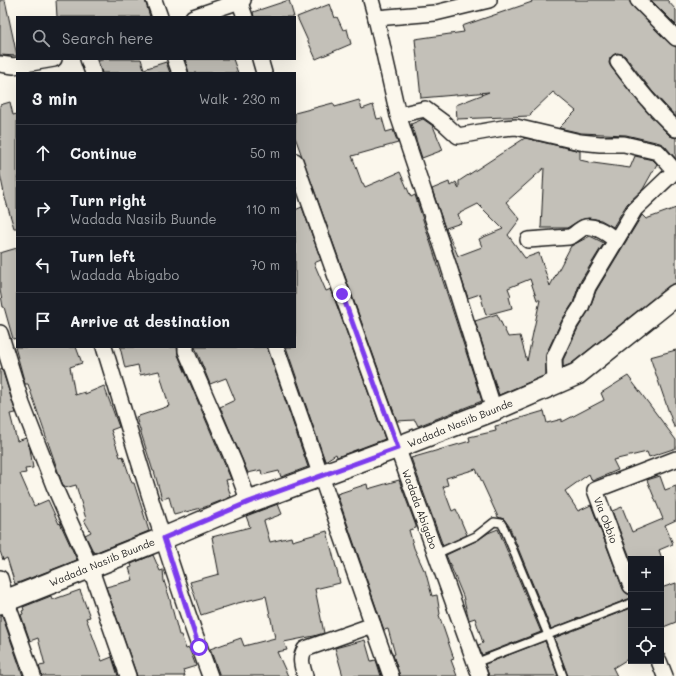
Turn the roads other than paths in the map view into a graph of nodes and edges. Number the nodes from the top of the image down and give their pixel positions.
1 (154, 0) edge
2 (241, 0) edge
3 (371, 0) edge
4 (489, 0) edge
5 (638, 0) edge
6 (160, 16) edge
7 (196, 16) edge
8 (245, 16) edge
9 (376, 18) junction
10 (676, 38) edge
11 (50, 60) edge
12 (88, 60) edge
13 (175, 60) edge
14 (260, 60) edge
15 (618, 62) dead end
16 (10, 69) edge
17 (93, 72) edge
18 (180, 72) edge
19 (264, 72) edge
20 (398, 115) junction
21 (676, 129) edge
22 (296, 164) edge
23 (675, 170) edge
24 (528, 240) dead end
25 (615, 240) junction
26 (676, 295) edge
27 (0, 333) edge
28 (104, 348) edge
29 (186, 348) edge
30 (276, 348) edge
31 (555, 383) junction
32 (494, 410) junction
33 (398, 448) junction
34 (676, 459) edge
35 (321, 476) junction
36 (249, 502) junction
37 (164, 538) junction
38 (436, 554) junction
39 (90, 567) junction
40 (0, 578) edge
41 (628, 578) edge
42 (3, 601) edge
43 (628, 604) edge
44 (373, 625) junction
45 (548, 635) junction
46 (660, 664) edge
47 (478, 669) edge
48 (33, 676) edge
49 (128, 676) edge
50 (210, 676) edge
51 (305, 676) edge
52 (391, 676) edge
53 (563, 676) edge
54 (665, 676) edge

1 - 6 street
2 - 7 street
2 - 8 street
3 - 9 street
4 - 9 street
5 - 10 street
9 - 20 street
11 - 16 street
12 - 17 street
13 - 18 street
14 - 19 street
15 - 21 street
20 - 23 street
20 - 32 street
22 - 33 street, Wadada Abigabo
23 - 25 street
24 - 25 street
25 - 31 street
26 - 31 street, Wadada Nasiib Buunde
27 - 39 street
28 - 37 street
29 - 36 street
30 - 35 street
31 - 32 street, Wadada Nasiib Buunde
32 - 33 street, Wadada Nasiib Buunde
33 - 35 street, Wadada Nasiib Buunde
33 - 38 street, Wadada Abigabo
34 - 41 street, Via Obbio
35 - 36 street, Wadada Nasiib Buunde
35 - 44 street
36 - 37 street, Wadada Nasiib Buunde
37 - 39 street, Wadada Nasiib Buunde
37 - 50 street
38 - 45 lane
38 - 47 street, Wadada Abigabo
39 - 42 street, Wadada Nasiib Buunde
39 - 49 street
40 - 42 street
42 - 48 street
43 - 45 lane
44 - 51 street
44 - 52 street
45 - 47 lane
45 - 53 lane
46 - 54 street

